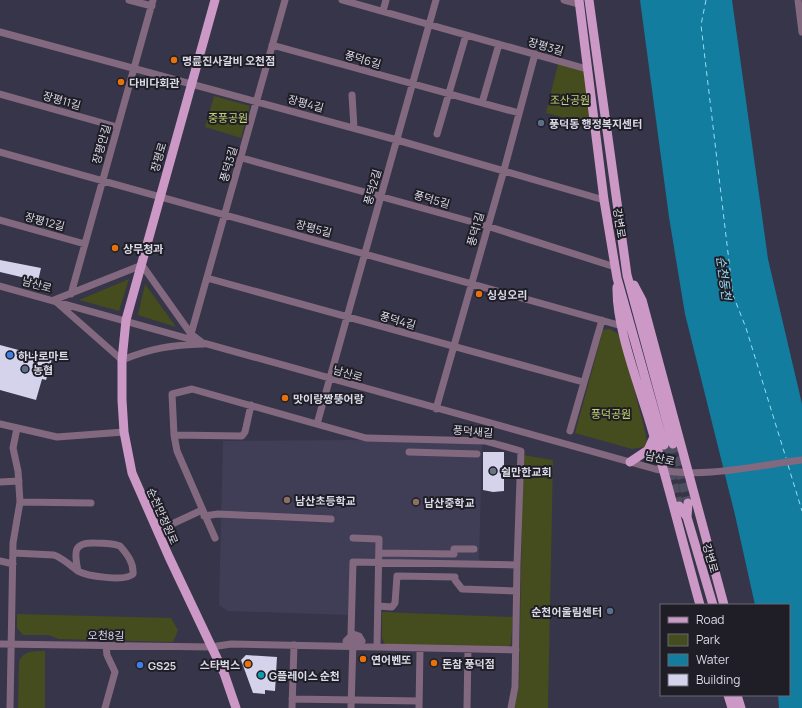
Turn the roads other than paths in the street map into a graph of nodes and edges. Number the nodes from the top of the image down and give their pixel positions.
1 (129, 0) edge
2 (215, 0) edge
3 (285, 0) edge
4 (342, 0) edge
5 (386, 0) edge
6 (436, 0) edge
7 (564, 0) edge
8 (589, 0) edge
9 (798, 0) edge
10 (579, 2) edge
11 (152, 3) edge
12 (383, 11) junction
13 (801, 18) edge
14 (429, 24) junction
15 (0, 32) edge
16 (802, 32) edge
17 (466, 35) junction
18 (499, 44) junction
19 (272, 45) junction
20 (535, 54) junction
21 (134, 68) junction
22 (587, 69) junction
23 (192, 83) junction
24 (412, 84) junction
25 (0, 94) edge
26 (449, 94) junction
27 (352, 95) dead end
28 (256, 101) junction
29 (482, 103) junction
30 (519, 112) junction
31 (118, 127) junction
32 (354, 128) junction
33 (437, 134) dead end
34 (397, 140) junction
35 (0, 152) edge
36 (242, 158) junction
37 (504, 170) junction
38 (102, 181) junction
39 (381, 196) junction
40 (160, 197) junction
41 (604, 200) junction
42 (225, 215) junction
43 (0, 220) edge
44 (487, 226) junction
45 (85, 244) junction
46 (365, 254) junction
47 (142, 265) junction
48 (615, 267) junction
49 (628, 274) junction
50 (207, 278) junction
51 (617, 278) junction
52 (471, 283) junction
53 (0, 286) edge
54 (71, 294) junction
55 (54, 300) junction
56 (347, 317) junction
57 (126, 320) junction
58 (602, 320) junction
59 (622, 326) junction
60 (191, 334) junction
61 (204, 344) junction
62 (453, 346) junction
63 (122, 360) junction
64 (330, 380) junction
65 (583, 382) junction
66 (251, 405) junction
67 (436, 409) junction
68 (0, 424) edge
69 (317, 424) junction
70 (17, 428) junction
71 (570, 431) dead end
72 (124, 432) junction
73 (174, 435) junction
74 (654, 437) junction
75 (452, 440) junction
76 (409, 452) dead end
77 (452, 453) junction
78 (477, 454) dead end
79 (802, 460) edge
80 (630, 462) junction
81 (664, 471) junction
82 (690, 473) junction
83 (19, 481) junction
84 (0, 482) edge
85 (20, 502) junction
86 (91, 503) dead end
87 (684, 504) tunnel mouth
88 (203, 513) junction
89 (331, 519) dead end
90 (157, 531) junction
91 (215, 538) dead end
92 (354, 538) dead end
93 (474, 549) dead end
94 (13, 553) junction
95 (379, 553) junction
96 (0, 561) edge
97 (379, 562) junction
98 (13, 564) junction
99 (517, 565) junction
100 (78, 571) junction
101 (516, 591) junction
102 (700, 604) edge
103 (713, 604) edge
104 (724, 604) edge
105 (378, 606) junction
106 (352, 640) junction
107 (0, 644) edge
108 (11, 644) junction
109 (294, 645) junction
110 (106, 646) junction
111 (377, 647) junction
112 (211, 648) junction
113 (420, 648) junction
114 (468, 649) junction
115 (516, 650) junction
116 (515, 687) junction
117 (728, 696) edge
118 (737, 696) edge
119 (737, 696) edge
120 (744, 696) edge
121 (292, 698) junction
122 (351, 699) junction
123 (419, 704) edge
124 (10, 708) edge
125 (105, 708) edge
126 (236, 708) edge
127 (292, 708) edge
128 (351, 708) edge
129 (467, 708) edge
130 (511, 708) edge
131 (516, 708) edge
132 (732, 708) edge
133 (736, 708) edge
134 (741, 708) edge
135 (744, 708) edge

1 - 11 street
2 - 23 main road, 장평로
3 - 19 street, 풍덕3길
4 - 12 street, 장평3길
5 - 12 street
6 - 14 street, 풍덕2길
7 - 10 street
8 - 49 main road, 강변로
9 - 13 street
10 - 22 main road, 강변로
11 - 21 street, 장평안길
12 - 14 street, 장평3길
13 - 16 street
14 - 17 street, 장평3길
14 - 24 street, 풍덕2길
15 - 21 street, 장평4길
17 - 18 street, 장평3길
17 - 26 street
18 - 20 street, 장평3길
18 - 29 street
19 - 24 street, 풍덕6길
19 - 28 street, 풍덕3길
20 - 22 street, 장평3길
20 - 30 street, 풍덕1길
21 - 23 street, 장평4길
21 - 31 street, 장평안길
22 - 41 main road, 강변로
23 - 28 street, 장평4길
23 - 40 main road, 장평로
24 - 26 street, 풍덕6길
24 - 34 street, 풍덕2길
25 - 31 street, 장평11길
26 - 29 street, 풍덕6길
26 - 33 street
27 - 32 street
28 - 32 street, 장평4길
28 - 36 street, 풍덕3길
29 - 30 street, 풍덕6길
30 - 37 street, 풍덕1길
31 - 38 street, 장평안길
32 - 34 street, 장평4길
34 - 37 street, 장평4길
34 - 39 street, 풍덕2길
35 - 38 street, 장평5길
36 - 39 street, 풍덕5길
36 - 42 street, 풍덕3길
37 - 41 street, 장평4길
37 - 44 street, 풍덕1길
38 - 40 street, 장평5길
38 - 45 street, 장평안길
39 - 44 street, 풍덕5길
39 - 46 street, 풍덕2길
40 - 42 street, 장평5길
40 - 47 main road, 장평로
41 - 48 main road, 강변로
42 - 46 street, 장평5길
42 - 50 street, 풍덕3길
43 - 45 street, 장평12길
44 - 48 street, 풍덕5길
44 - 52 street, 풍덕1길
45 - 54 street, 장평안길
46 - 52 street, 장평5길
46 - 56 street, 풍덕2길
47 - 54 street
47 - 57 main road, 장평로
47 - 60 street
48 - 51 main road, 강변로
49 - 51 main road, 강변로
49 - 82 main road
50 - 56 street, 풍덕4길
50 - 60 street, 풍덕3길
51 - 59 main road
52 - 58 street, 장평5길
52 - 62 street, 풍덕1길
53 - 55 street, 남산로
54 - 55 street
55 - 57 street, 남산로
55 - 63 street
56 - 62 street, 풍덕4길
56 - 64 street, 풍덕2길
57 - 61 street, 남산로
57 - 63 main road, 순천만정원로
58 - 59 street, 장평5길
58 - 65 street
59 - 74 main road
60 - 61 street
61 - 63 street
61 - 64 street, 남산로
62 - 65 street, 풍덕4길
62 - 67 street, 풍덕1길
63 - 72 main road, 순천만정원로
64 - 67 street, 남산로
64 - 69 street, 풍덕2길
65 - 71 street
66 - 69 street, 풍덕새길
66 - 73 street
66 - 73 street, 풍덕새길
67 - 80 street, 남산로
68 - 70 street
69 - 75 street, 풍덕새길
70 - 72 street
70 - 83 street
72 - 90 main road, 순천만정원로
73 - 88 street, 풍덕새길
74 - 80 main road
74 - 81 main road
75 - 77 street
75 - 99 street, 풍덕새길
76 - 77 street
77 - 78 street
79 - 82 street, 남산로
80 - 81 street, 남산로
81 - 82 street, 남산로
81 - 102 main road
82 - 104 main road
83 - 84 street
83 - 85 street
85 - 86 street
85 - 94 street
87 - 103 main road, 강변로
88 - 89 street
88 - 90 street
88 - 91 street, 풍덕새길
90 - 112 main road, 순천만정원로
92 - 95 street
93 - 95 street
94 - 98 street
94 - 100 street
95 - 97 street
96 - 98 street
97 - 99 street
97 - 105 street
97 - 106 street
98 - 108 street
99 - 101 street, 풍덕새길
100 - 100 street
101 - 105 street
101 - 115 street, 풍덕새길
105 - 111 street
106 - 109 street
106 - 111 street
106 - 122 street
107 - 108 street, 오천8길
108 - 110 street, 오천8길
108 - 124 street
109 - 112 street
109 - 121 street
110 - 112 street, 오천8길
110 - 125 street
111 - 113 street
112 - 126 main road, 순천만정원로
113 - 114 street
113 - 123 street
114 - 115 street
114 - 129 street
115 - 116 street, 풍덕새길
116 - 130 street, 풍덕새길
116 - 131 street
117 - 132 main road
118 - 133 main road
119 - 134 main road
120 - 135 main road
121 - 122 street
121 - 127 street
122 - 123 street
122 - 128 street

